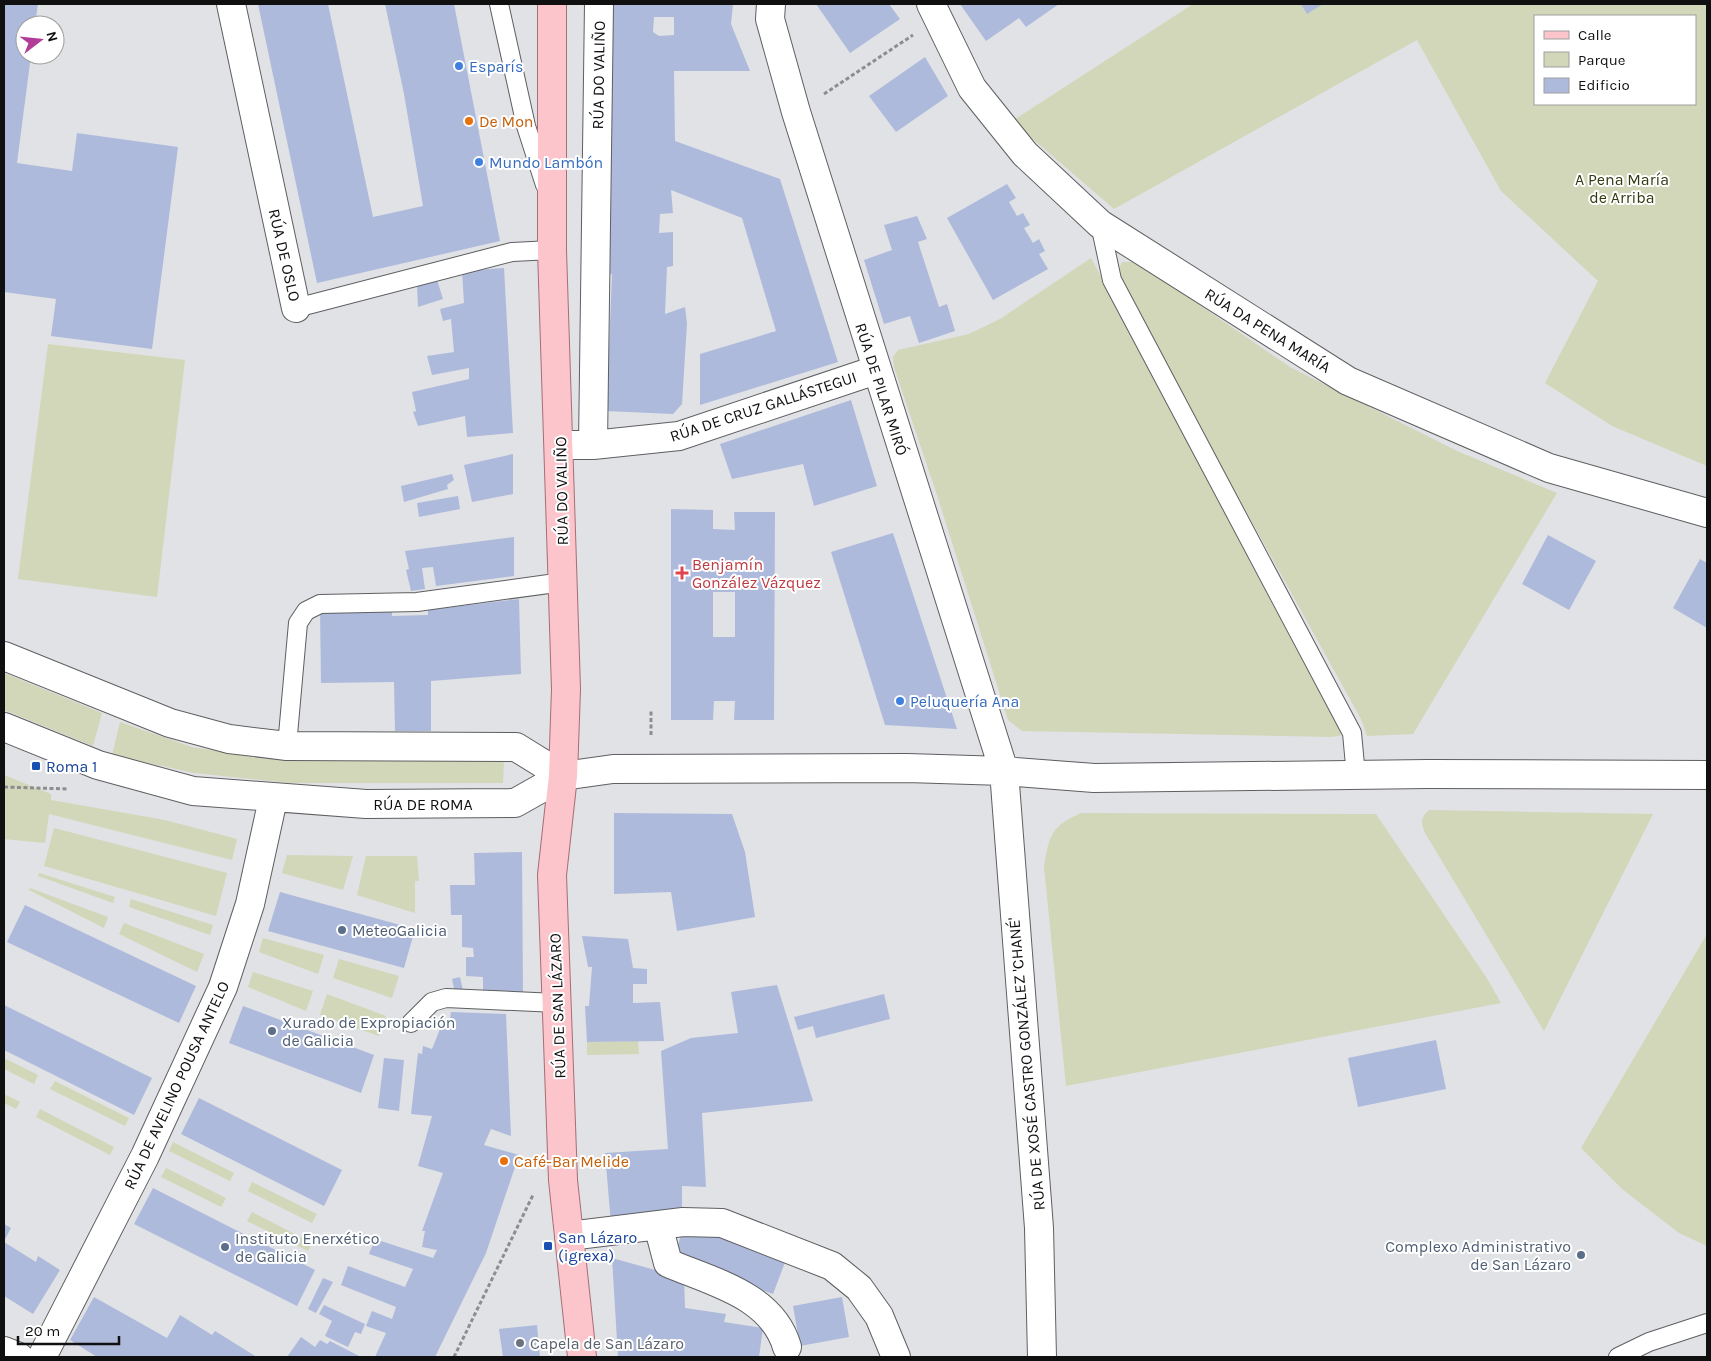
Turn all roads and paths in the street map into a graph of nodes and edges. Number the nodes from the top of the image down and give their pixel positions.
1 (231, 4) edge
2 (499, 4) edge
3 (552, 4) edge
4 (599, 4) edge
5 (771, 4) edge
6 (934, 11) edge
7 (796, 112) junction
8 (553, 206) junction
9 (1100, 224) junction
10 (552, 250) junction
11 (296, 308) joint
12 (876, 370) junction
13 (560, 445) junction
14 (593, 445) junction
15 (1707, 513) edge
16 (563, 582) junction
17 (4, 656) edge
18 (651, 709) dead end
19 (4, 727) edge
20 (651, 735) dead end
21 (287, 746) junction
22 (1004, 772) junction
23 (1707, 775) edge
24 (563, 776) junction
25 (1356, 776) junction
26 (4, 787) edge
27 (77, 788) dead end
28 (273, 799) junction
29 (557, 1003) junction
30 (411, 1022) dead end
31 (535, 1190) dead end
32 (658, 1226) junction
33 (569, 1236) junction
34 (1707, 1323) edge
35 (787, 1347) dead end
36 (4, 1351) edge
37 (19, 1357) edge
38 (42, 1357) edge
39 (454, 1357) edge
40 (582, 1357) edge
41 (896, 1357) edge
42 (1042, 1357) edge
43 (1618, 1357) edge

1 - 11 street, RÚA DE OSLO
2 - 8 lane, RÚA DO VALIÑO
3 - 8 main road, RÚA DO VALIÑO
4 - 14 street, RÚA DO VALIÑO
5 - 7 street, RÚA DE PILAR MIRÓ
6 - 7 path
6 - 9 street, RÚA DA PENA MARÍA
7 - 12 street, RÚA DE PILAR MIRÓ
8 - 10 main road, RÚA DO VALIÑO
9 - 15 street, RÚA DA PENA MARÍA
9 - 25 lane
10 - 11 lane, RÚA DE OSLO
10 - 13 main road, RÚA DO VALIÑO
12 - 14 street, RÚA DE CRUZ GALLÁSTEGUI
12 - 22 street, RÚA DE PILAR MIRÓ
13 - 14 street, RÚA DE CRUZ GALLÁSTEGUI
13 - 16 main road, RÚA DO VALIÑO
16 - 21 lane
16 - 24 main road, RÚA DO VALIÑO
17 - 21 street
18 - 20 path
19 - 28 street, RÚA DE ROMA
21 - 24 street
22 - 24 street
22 - 25 street
22 - 42 street, RÚA DE XOSÉ CASTRO GONZÁLEZ 'CHANÉ'
23 - 25 street
24 - 28 street, RÚA DE ROMA
24 - 29 main road, RÚA DE SAN LÁZARO
26 - 27 path
28 - 38 street, RÚA DE AVELINO POUSA ANTELO
29 - 30 lane
29 - 33 main road, RÚA DE SAN LÁZARO
31 - 39 path
32 - 33 street
32 - 35 street
32 - 41 street
33 - 40 main road, RÚA DE SAN LÁZARO
34 - 43 lane
36 - 37 street

